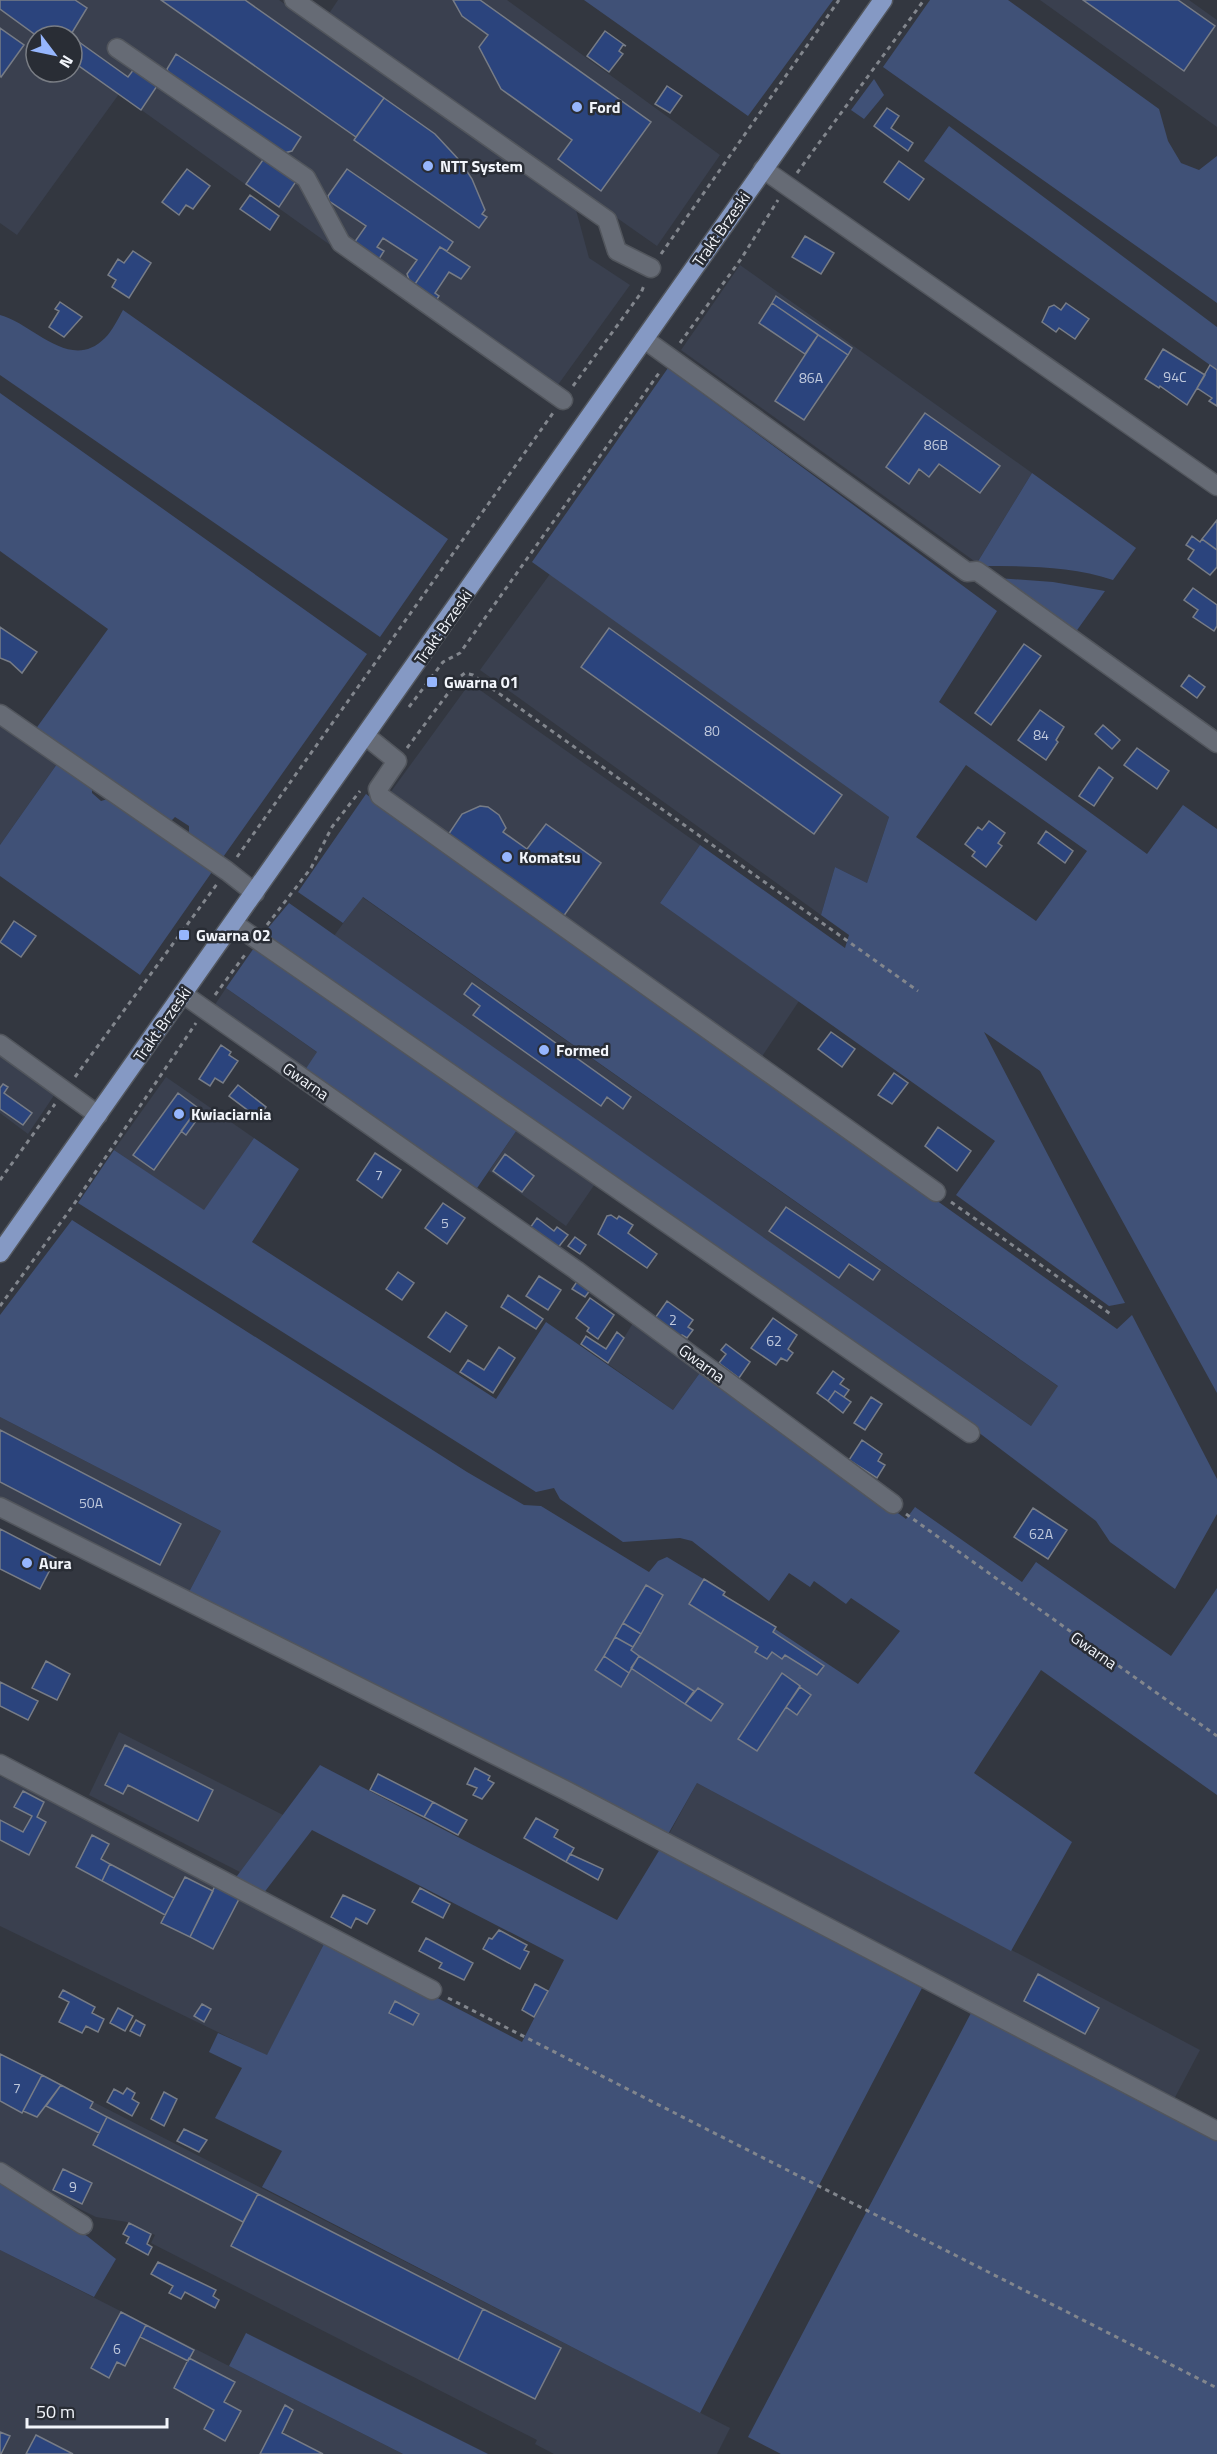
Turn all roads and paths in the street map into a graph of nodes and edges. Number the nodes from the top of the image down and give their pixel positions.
1 (294, 0) edge
2 (839, 0) edge
3 (883, 0) edge
4 (924, 0) edge
5 (117, 48) dead end
6 (764, 169) junction
7 (789, 184) junction
8 (651, 268) junction
9 (644, 339) junction
10 (670, 358) junction
11 (562, 400) junction
12 (1217, 486) edge
13 (409, 707) dead end
14 (0, 714) edge
15 (366, 736) junction
16 (1217, 743) edge
17 (397, 761) junction
18 (367, 782) dead end
19 (227, 871) junction
20 (255, 893) junction
21 (233, 923) junction
22 (256, 939) junction
23 (918, 990) dead end
24 (183, 994) junction
25 (204, 1010) junction
26 (0, 1044) edge
27 (65, 1090) junction
28 (98, 1115) junction
29 (0, 1180) edge
30 (936, 1192) joint
31 (0, 1253) edge
32 (0, 1306) edge
33 (1112, 1315) dead end
34 (970, 1433) dead end
35 (893, 1504) joint
36 (0, 1507) edge
37 (1217, 1736) edge
38 (0, 1764) edge
39 (432, 1990) joint
40 (1217, 2131) edge
41 (0, 2172) edge
42 (83, 2225) dead end
43 (1217, 2388) edge

1 - 8 street
2 - 8 path
3 - 6 main road, Trakt Brzeski
4 - 7 path
5 - 11 street
6 - 7 street
6 - 9 main road, Trakt Brzeski
7 - 10 path
7 - 12 street
8 - 11 path
9 - 10 street
9 - 15 main road, Trakt Brzeski
10 - 13 path
10 - 16 street
11 - 19 path
14 - 19 street
15 - 17 street
15 - 20 main road, Trakt Brzeski
17 - 23 path
17 - 30 street
18 - 22 path
19 - 20 street
19 - 27 path
20 - 21 main road, Trakt Brzeski
21 - 22 street
21 - 24 main road, Trakt Brzeski
22 - 25 path
22 - 34 street
24 - 25 street, Gwarna
24 - 28 main road, Trakt Brzeski
25 - 32 path
25 - 35 street, Gwarna
26 - 27 street
27 - 28 street
27 - 29 path
28 - 31 main road, Trakt Brzeski
30 - 33 path
35 - 37 path, Gwarna
36 - 40 street
38 - 39 street
39 - 43 path
41 - 42 street

